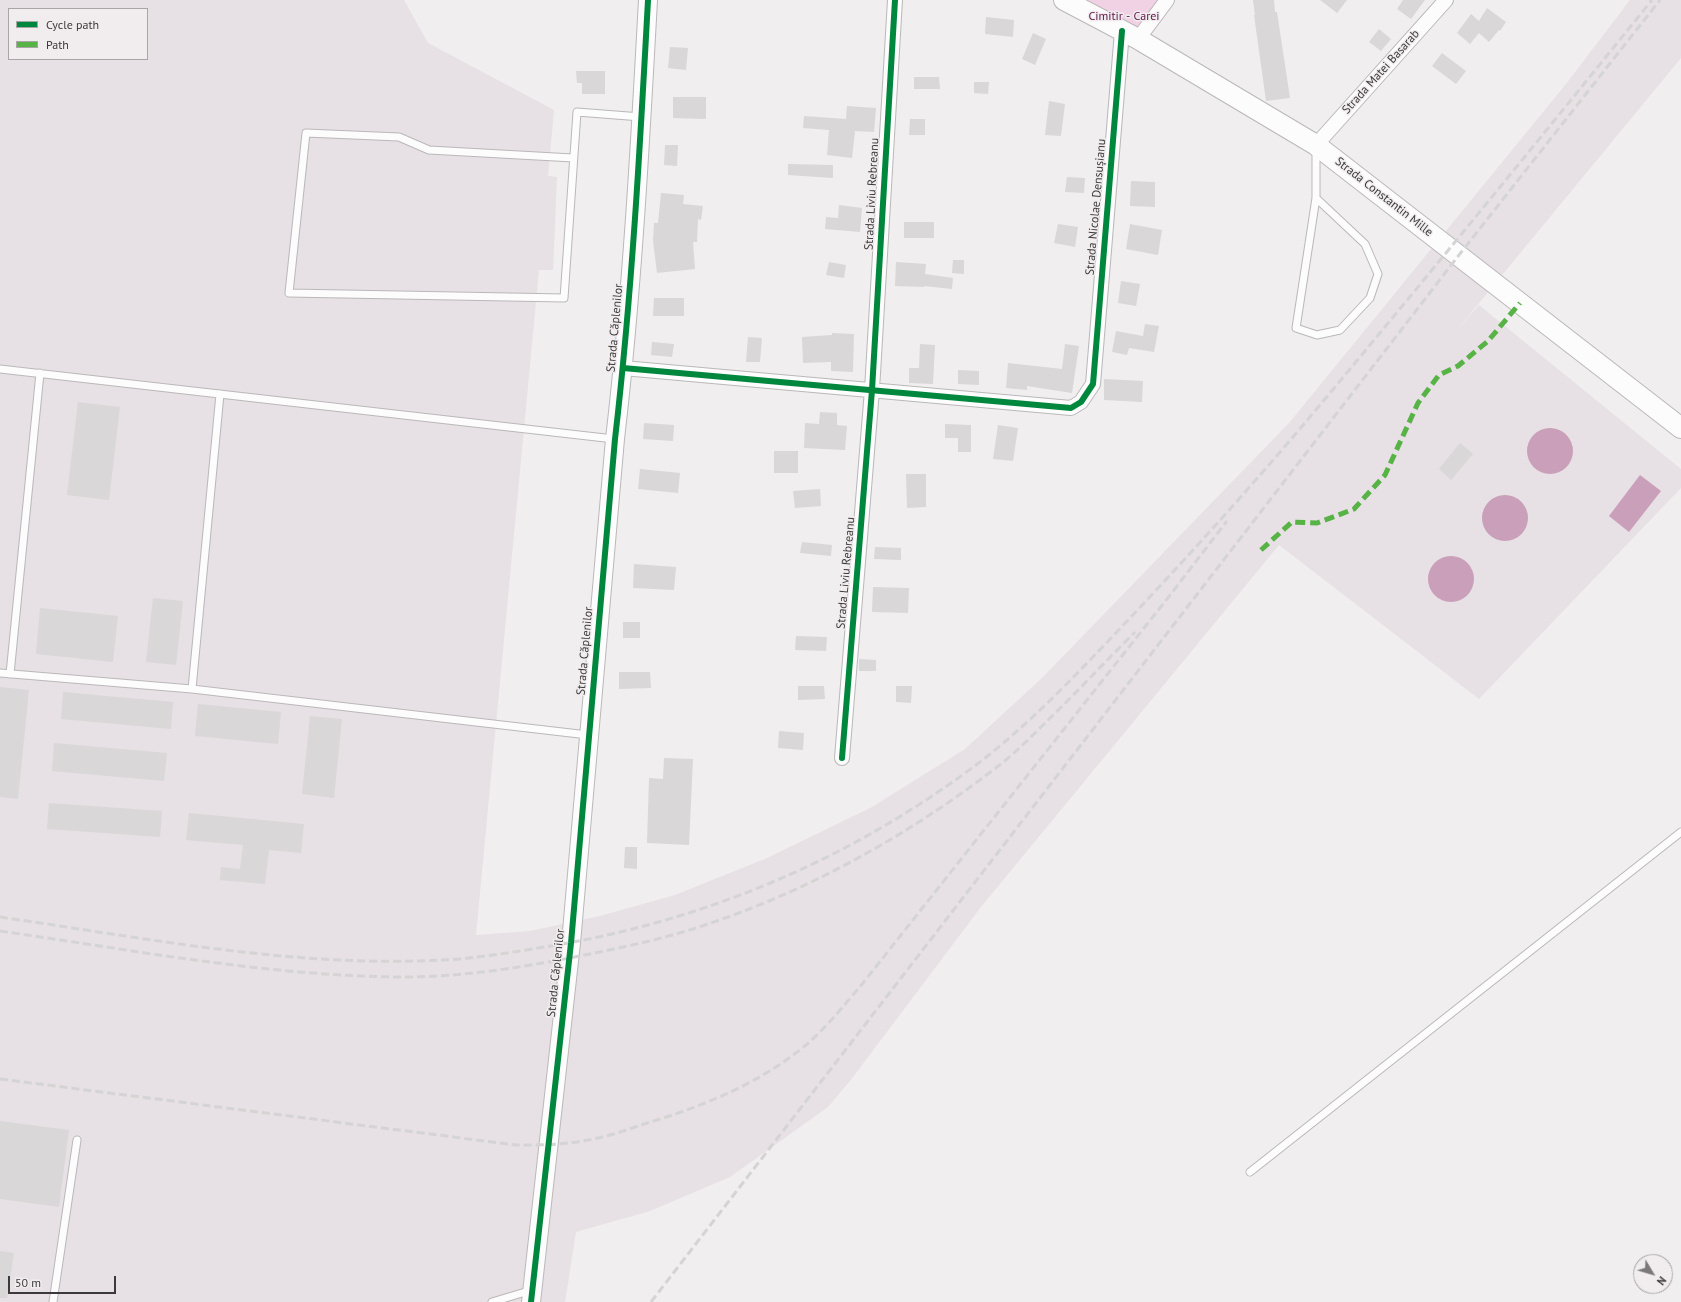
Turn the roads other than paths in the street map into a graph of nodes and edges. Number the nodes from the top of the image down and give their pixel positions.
1 (648, 0) edge
2 (895, 0) edge
3 (1064, 0) edge
4 (1167, 0) edge
5 (1446, 0) edge
6 (1130, 35) junction
7 (642, 117) junction
8 (1316, 145) junction
9 (573, 158) junction
10 (1316, 198) junction
11 (623, 368) junction
12 (0, 369) edge
13 (40, 374) junction
14 (872, 390) junction
15 (220, 394) junction
16 (1681, 428) edge
17 (615, 439) junction
18 (0, 673) edge
19 (10, 674) junction
20 (192, 690) junction
21 (589, 735) junction
22 (842, 758) dead end
23 (1681, 832) edge
24 (77, 1140) dead end
25 (1250, 1172) dead end
26 (532, 1296) edge
27 (53, 1302) edge
28 (492, 1302) edge

1 - 7 street, Strada Căplenilor
2 - 14 street, Strada Liviu Rebreanu
3 - 6 main road, Strada Constantin Mille
4 - 6 street
5 - 8 street, Strada Matei Basarab
6 - 8 main road, Strada Constantin Mille
6 - 14 street, Strada Nicolae Densușianu
7 - 9 lane
7 - 11 street, Strada Căplenilor
8 - 10 lane
8 - 16 main road, Strada Constantin Mille
9 - 9 lane
10 - 10 lane
11 - 14 street
11 - 17 street, Strada Căplenilor
12 - 13 lane
13 - 15 lane
13 - 19 lane
14 - 22 street, Strada Liviu Rebreanu
15 - 17 lane
15 - 20 lane
17 - 21 street, Strada Căplenilor
18 - 19 lane
19 - 20 lane
20 - 21 lane
21 - 26 street, Strada Căplenilor
23 - 25 lane
24 - 27 lane
26 - 28 lane

